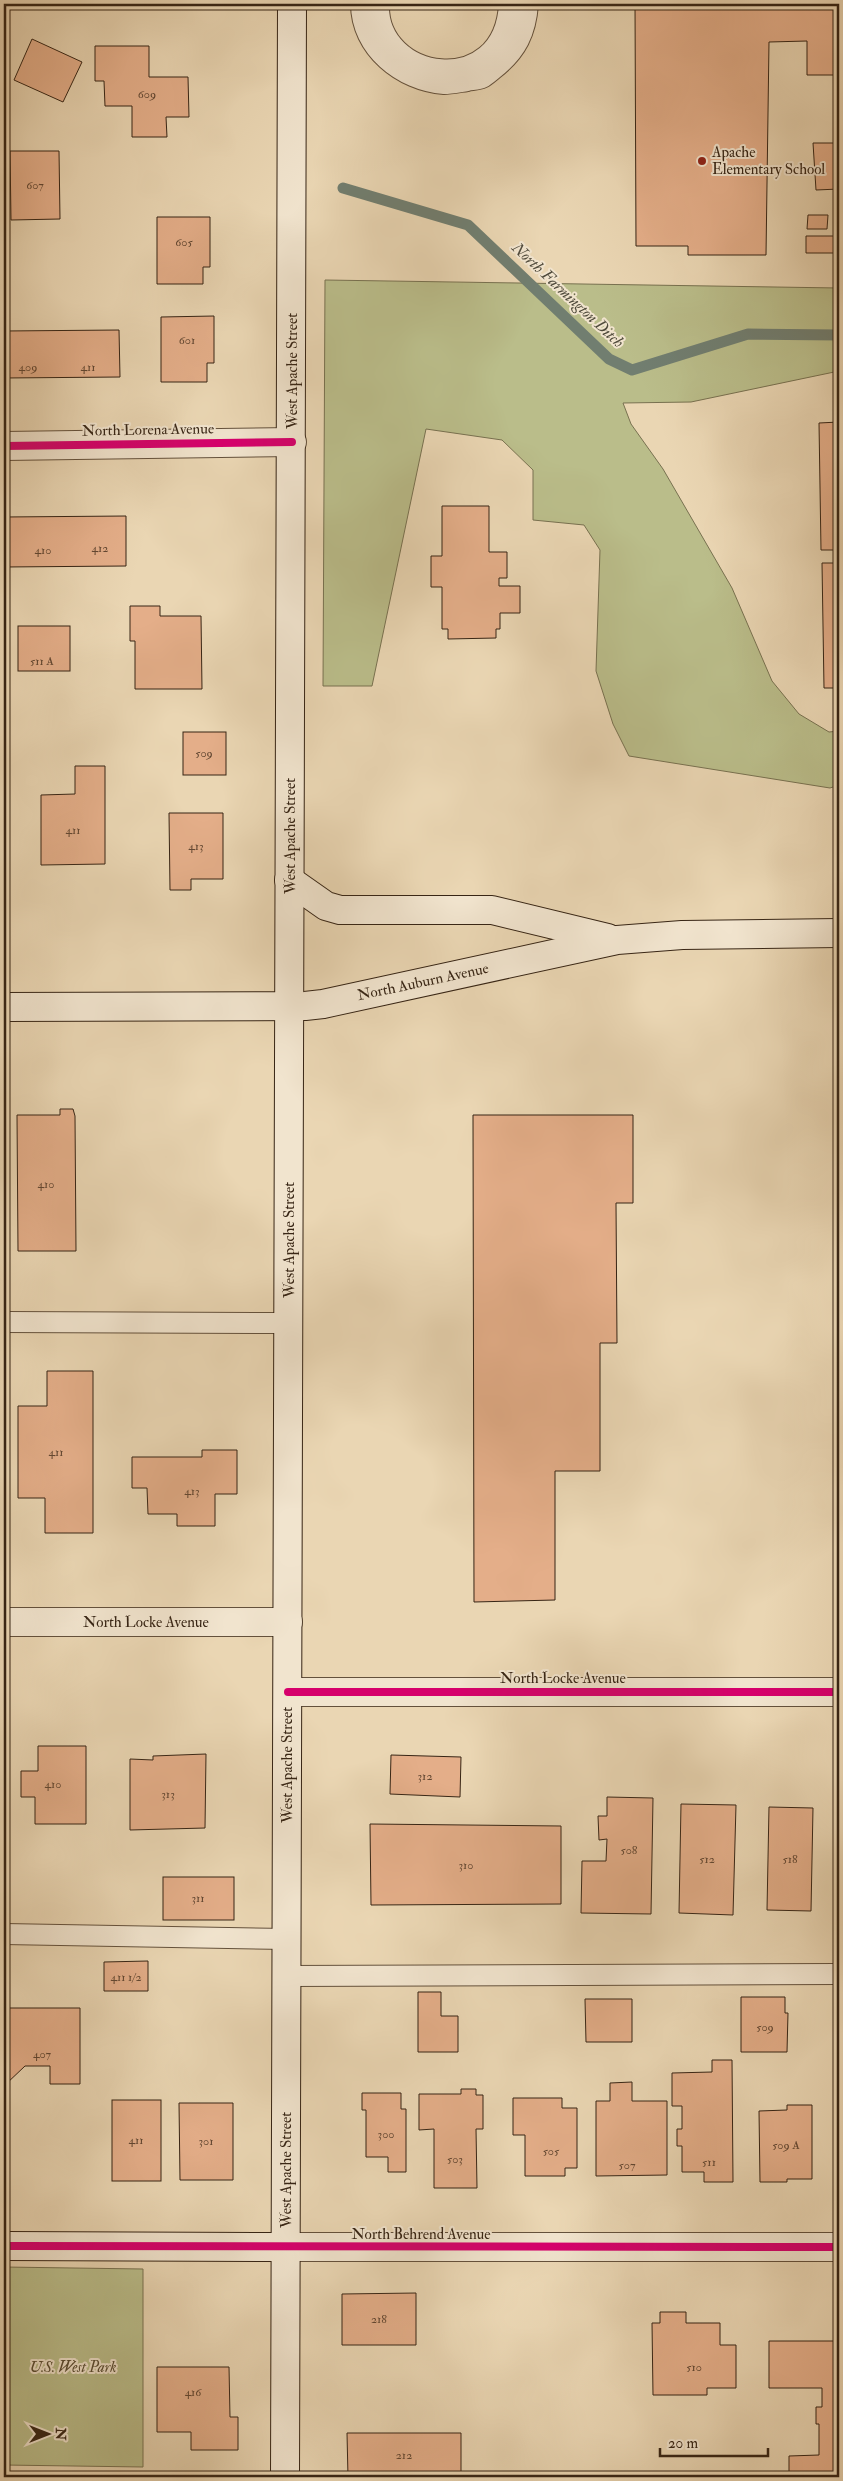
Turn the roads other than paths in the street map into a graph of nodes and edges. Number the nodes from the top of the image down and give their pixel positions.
1 (292, 4) edge
2 (361, 4) edge
3 (379, 4) edge
4 (509, 4) edge
5 (528, 4) edge
6 (292, 442) junction
7 (4, 446) edge
8 (289, 880) junction
9 (839, 933) edge
10 (617, 940) junction
11 (289, 1006) junction
12 (4, 1008) edge
13 (4, 1322) edge
14 (288, 1323) junction
15 (4, 1622) edge
16 (288, 1622) junction
17 (288, 1692) junction
18 (839, 1692) edge
19 (4, 1934) edge
20 (287, 1939) junction
21 (839, 1974) edge
22 (287, 1976) junction
23 (4, 2246) edge
24 (286, 2248) junction
25 (839, 2248) edge
26 (286, 2477) edge

1 - 6 main road, West Apache Street
2 - 5 lane
3 - 4 lane
6 - 7 main road, North Lorena Avenue
6 - 8 main road, West Apache Street
8 - 10 main road
8 - 11 main road, West Apache Street
9 - 10 main road, North Auburn Avenue
10 - 11 main road, North Auburn Avenue
11 - 12 main road, North Auburn Avenue
11 - 14 main road, West Apache Street
13 - 14 lane
14 - 16 main road, West Apache Street
15 - 16 main road, North Locke Avenue
16 - 17 main road, West Apache Street
17 - 18 main road, North Locke Avenue
17 - 20 main road, West Apache Street
19 - 20 lane
20 - 22 main road, West Apache Street
21 - 22 lane
22 - 24 main road, West Apache Street
23 - 24 main road, North Behrend Avenue
24 - 25 main road, North Behrend Avenue
24 - 26 main road, West Apache Street

